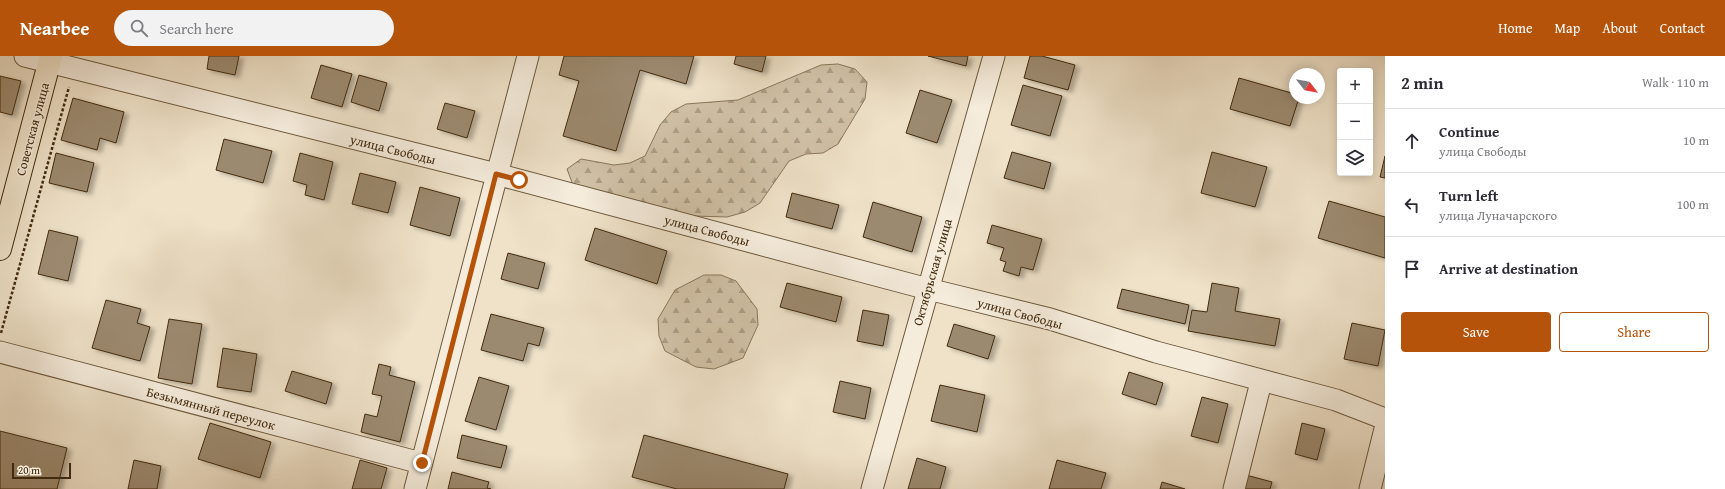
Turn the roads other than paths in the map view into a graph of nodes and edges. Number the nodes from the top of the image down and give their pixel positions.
1 (25, 56) edge
2 (528, 56) edge
3 (994, 56) edge
4 (50, 59) edge
5 (496, 174) junction
6 (0, 249) edge
7 (928, 289) junction
8 (0, 352) edge
9 (1261, 382) junction
10 (1385, 419) edge
11 (1385, 429) edge
12 (422, 463) junction
13 (415, 489) edge
14 (872, 489) edge
15 (1234, 489) edge
16 (1370, 489) edge

1 - 4 street, улица Свободы
2 - 5 street
3 - 7 street, Октябрьская улица
4 - 5 street, улица Свободы
4 - 6 main road, Советская улица
5 - 7 street, улица Свободы
5 - 12 street
7 - 9 street, улица Свободы
7 - 14 street, Октябрьская улица
8 - 12 street, Безымянный переулок
9 - 10 street, улица Свободы
9 - 15 street
11 - 16 street
12 - 13 street

